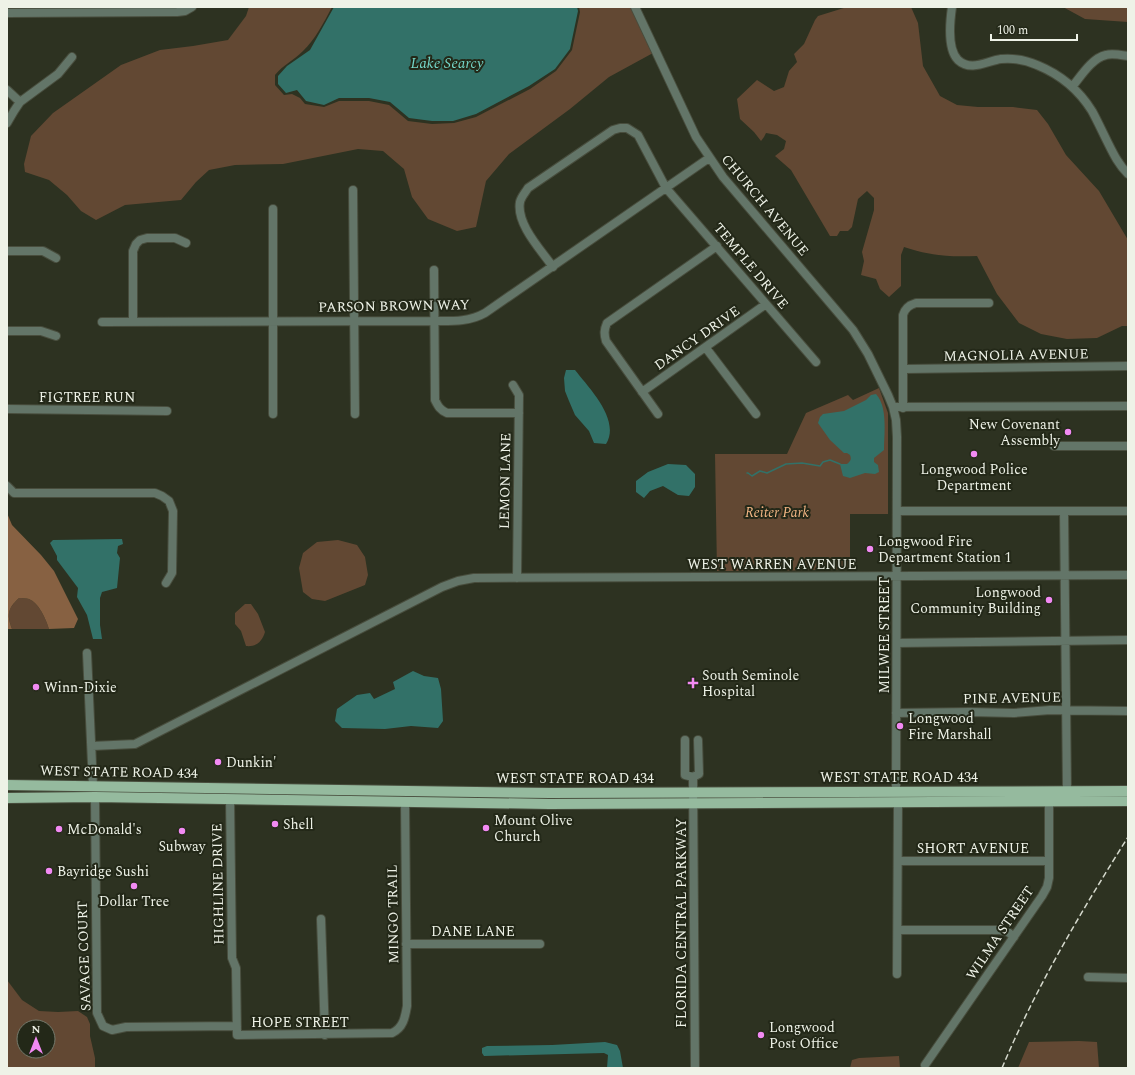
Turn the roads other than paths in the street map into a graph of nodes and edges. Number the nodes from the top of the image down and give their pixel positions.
1 (192, 7) edge
2 (635, 7) edge
3 (952, 7) edge
4 (25, 10) edge
5 (7, 13) edge
6 (1128, 56) edge
7 (72, 57) dead end
8 (1072, 87) junction
9 (7, 90) edge
10 (20, 102) junction
11 (7, 123) edge
12 (709, 158) junction
13 (1128, 174) edge
14 (666, 188) junction
15 (353, 190) dead end
16 (273, 209) dead end
17 (186, 243) dead end
18 (717, 246) junction
19 (7, 251) edge
20 (56, 258) dead end
21 (553, 266) junction
22 (434, 270) dead end
23 (989, 303) dead end
24 (766, 304) junction
25 (354, 321) junction
26 (434, 321) junction
27 (102, 322) dead end
28 (133, 322) junction
29 (273, 322) junction
30 (7, 331) edge
31 (56, 336) dead end
32 (706, 348) junction
33 (816, 362) dead end
34 (1128, 366) edge
35 (904, 369) junction
36 (513, 385) dead end
37 (642, 392) junction
38 (1128, 406) edge
39 (893, 407) junction
40 (903, 408) junction
41 (7, 409) edge
42 (167, 411) dead end
43 (519, 413) junction
44 (273, 414) dead end
45 (355, 414) dead end
46 (658, 414) dead end
47 (756, 414) dead end
48 (1054, 446) dead end
49 (1128, 446) edge
50 (7, 486) edge
51 (897, 511) junction
52 (1064, 511) junction
53 (1128, 511) edge
54 (1128, 575) edge
55 (1065, 576) junction
56 (897, 577) junction
57 (517, 578) junction
58 (166, 583) dead end
59 (1128, 640) edge
60 (1066, 641) junction
61 (897, 643) junction
62 (87, 652) dead end
63 (1066, 711) junction
64 (1128, 712) edge
65 (896, 713) junction
66 (685, 740) dead end
67 (698, 740) dead end
68 (92, 746) junction
69 (693, 778) junction
70 (7, 785) edge
71 (92, 786) junction
72 (110, 786) junction
73 (404, 791) junction
74 (420, 791) junction
75 (917, 791) junction
76 (1067, 791) junction
77 (1128, 791) edge
78 (693, 792) junction
79 (896, 792) junction
80 (77, 797) junction
81 (95, 797) junction
82 (7, 798) edge
83 (230, 799) junction
84 (385, 801) junction
85 (1128, 801) edge
86 (405, 802) junction
87 (880, 802) junction
88 (898, 802) junction
89 (1049, 802) junction
90 (693, 804) junction
91 (898, 861) junction
92 (1049, 861) junction
93 (321, 919) dead end
94 (898, 930) junction
95 (1014, 937) junction
96 (406, 944) junction
97 (540, 944) dead end
98 (236, 968) joint
99 (897, 974) dead end
100 (1088, 978) dead end
101 (1128, 978) edge
102 (402, 1025) joint
103 (237, 1026) junction
104 (325, 1035) junction
105 (926, 1065) dead end
106 (695, 1068) edge

1 - 4 street
2 - 12 street, CHURCH AVENUE
3 - 8 street
4 - 5 street
6 - 8 street
7 - 10 street
8 - 13 street
9 - 10 street
10 - 11 street
12 - 14 street, PARSON BROWN WAY
12 - 39 street, CHURCH AVENUE
14 - 18 street, TEMPLE DRIVE
14 - 21 street, PARSON BROWN WAY
14 - 21 street, TEMPLE DRIVE
15 - 25 street
16 - 29 street
17 - 28 street
18 - 24 street, TEMPLE DRIVE
18 - 37 street
19 - 20 street
21 - 26 street, PARSON BROWN WAY
22 - 26 street
23 - 35 street
24 - 32 street, DANCY DRIVE
24 - 33 street, TEMPLE DRIVE
25 - 26 street, PARSON BROWN WAY
25 - 29 street, PARSON BROWN WAY
25 - 45 street
26 - 43 street
27 - 28 street, PARSON BROWN WAY
28 - 29 street, PARSON BROWN WAY
29 - 44 street
30 - 31 street
32 - 37 street, DANCY DRIVE
32 - 47 street
34 - 35 street, MAGNOLIA AVENUE
35 - 40 street
36 - 43 street, LEMON LANE
37 - 46 street
38 - 40 street
39 - 40 street
39 - 51 street, MILWEE STREET
41 - 42 street, FIGTREE RUN
43 - 57 street, LEMON LANE
48 - 49 street
50 - 58 street
51 - 52 street
51 - 56 street, MILWEE STREET
52 - 53 street
52 - 55 street
54 - 55 street, WEST WARREN AVENUE
55 - 56 street, WEST WARREN AVENUE
55 - 60 street
56 - 57 street, WEST WARREN AVENUE
56 - 61 street, MILWEE STREET
57 - 68 street, WEST WARREN AVENUE
59 - 60 street
60 - 61 street
60 - 63 street
61 - 65 street, MILWEE STREET
62 - 68 street
63 - 64 street, PINE AVENUE
63 - 65 street, PINE AVENUE
63 - 76 street
65 - 79 street, MILWEE STREET
66 - 69 street, FLORIDA CENTRAL PARKWAY
67 - 69 street, FLORIDA CENTRAL PARKWAY
68 - 71 street
69 - 78 street, FLORIDA CENTRAL PARKWAY
70 - 71 main road, WEST STATE ROAD 434
71 - 72 main road, WEST STATE ROAD 434
71 - 80 main road
72 - 73 main road, WEST STATE ROAD 434
72 - 81 main road
73 - 74 main road, WEST STATE ROAD 434
73 - 84 main road
74 - 78 main road, WEST STATE ROAD 434
74 - 86 main road
75 - 76 main road, WEST STATE ROAD 434
75 - 79 main road, WEST STATE ROAD 434
75 - 88 main road
76 - 77 main road, WEST STATE ROAD 434
78 - 79 main road, WEST STATE ROAD 434
78 - 90 street, FLORIDA CENTRAL PARKWAY
79 - 87 main road
80 - 81 main road, WEST STATE ROAD 434
80 - 82 main road, WEST STATE ROAD 434
81 - 83 main road, WEST STATE ROAD 434
81 - 103 street, SAVAGE COURT
83 - 84 main road, WEST STATE ROAD 434
83 - 98 street, HIGHLINE DRIVE
84 - 86 main road, WEST STATE ROAD 434
85 - 89 main road, WEST STATE ROAD 434
86 - 90 main road, WEST STATE ROAD 434
86 - 96 street, MINGO TRAIL
87 - 88 main road, WEST STATE ROAD 434
87 - 90 main road, WEST STATE ROAD 434
88 - 89 main road, WEST STATE ROAD 434
88 - 91 street
89 - 92 street, WILMA STREET
90 - 106 street, FLORIDA CENTRAL PARKWAY
91 - 92 street, SHORT AVENUE
91 - 94 street
92 - 95 street, WILMA STREET
93 - 104 street
94 - 95 street
94 - 99 street
95 - 105 street, WILMA STREET
96 - 97 street, DANE LANE
96 - 102 street, MINGO TRAIL
98 - 103 street, HOPE STREET
100 - 101 street
102 - 104 street, HOPE STREET
103 - 104 street, HOPE STREET

